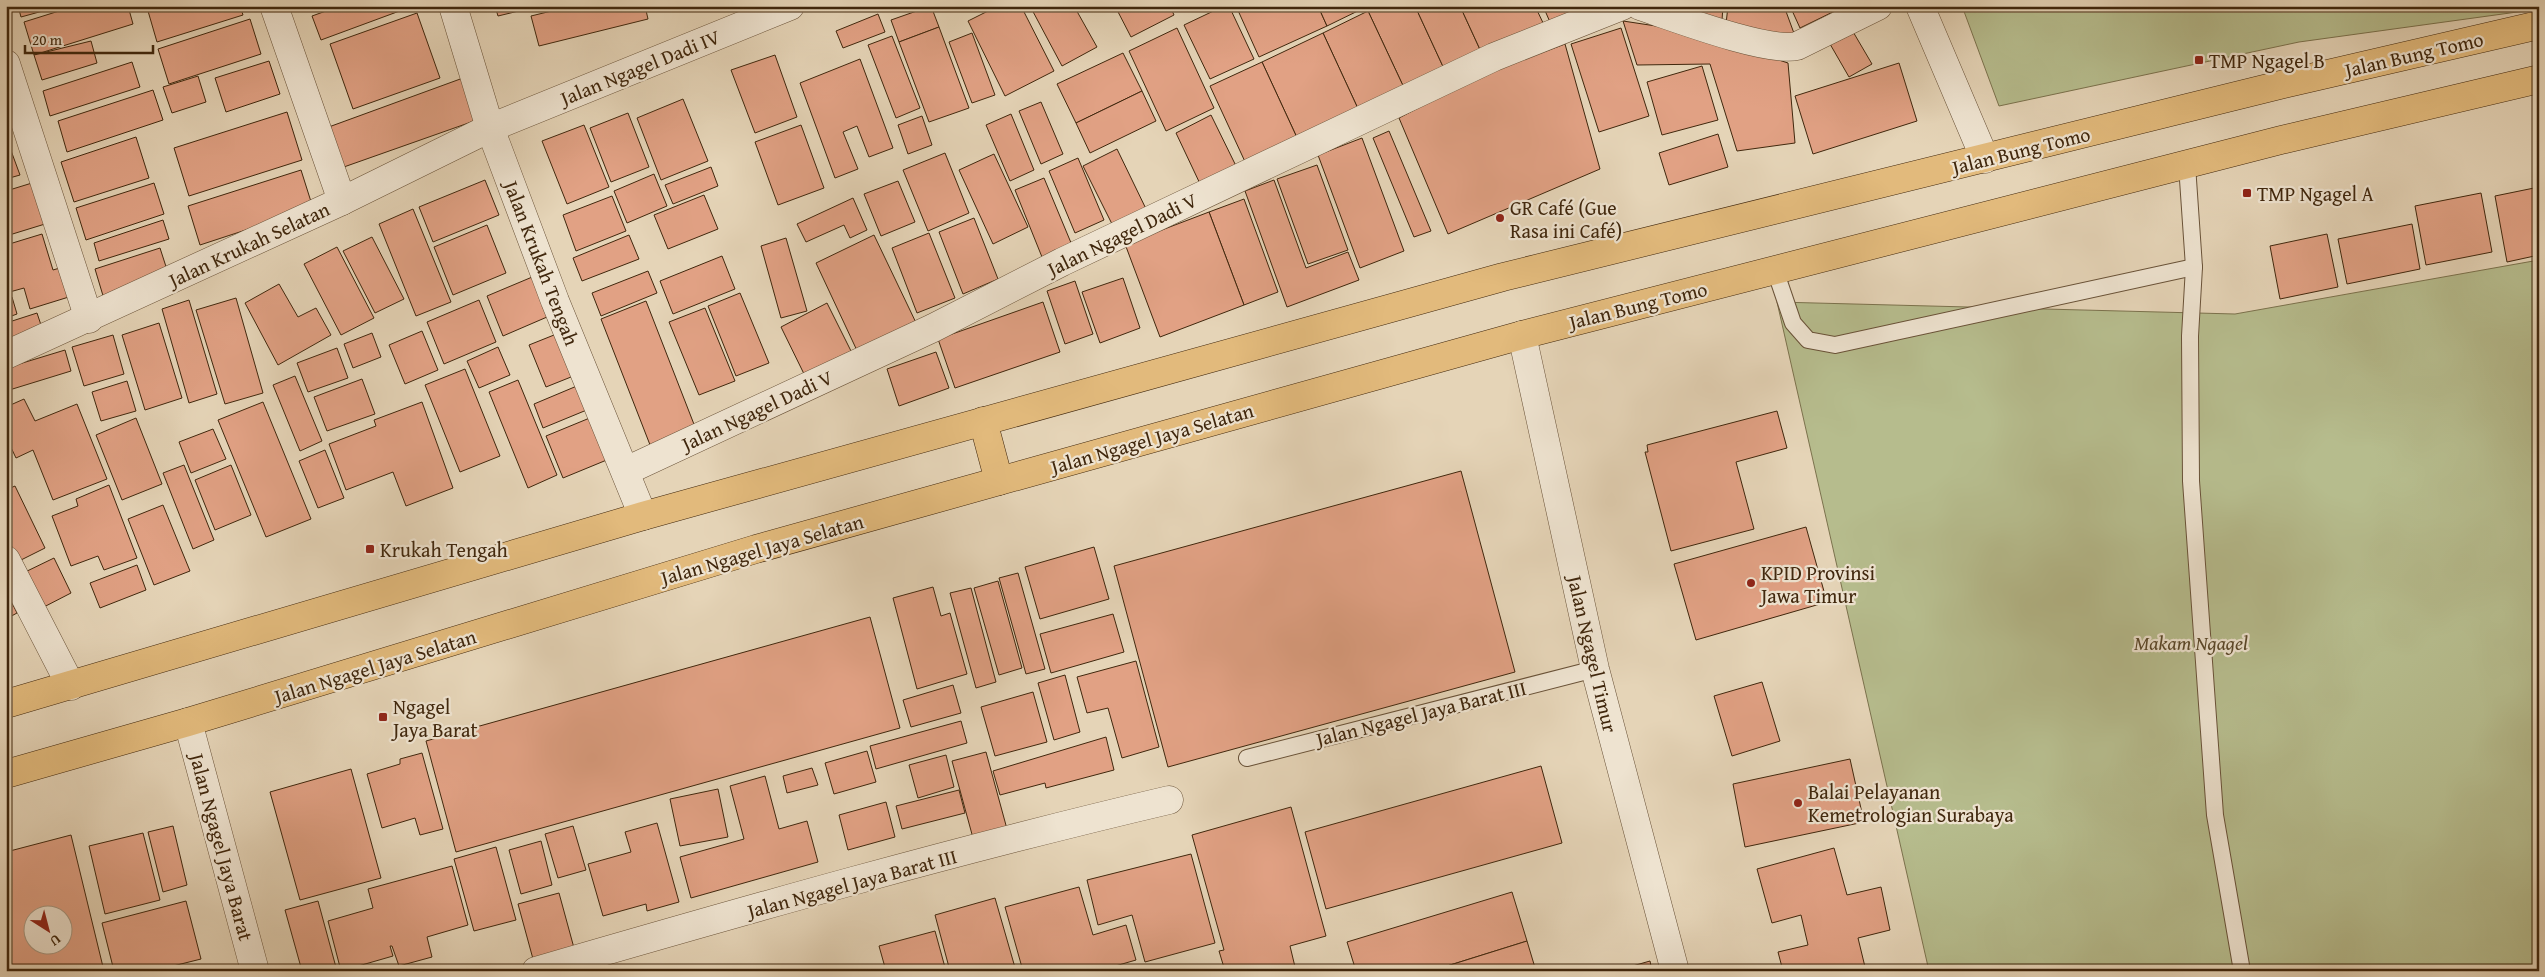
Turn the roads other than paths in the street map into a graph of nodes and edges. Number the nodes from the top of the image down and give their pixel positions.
1 (274, 6) edge
2 (453, 6) edge
3 (790, 6) edge
4 (1622, 6) edge
5 (1640, 6) edge
6 (1878, 6) edge
7 (1920, 6) edge
8 (2539, 25) edge
9 (6, 64) edge
10 (2539, 79) edge
11 (490, 128) junction
12 (1985, 158) junction
13 (2187, 165) junction
14 (342, 201) junction
15 (2194, 267) junction
16 (1776, 270) junction
17 (89, 319) junction
18 (1522, 335) junction
19 (6, 355) edge
20 (983, 421) junction
21 (626, 471) junction
22 (999, 481) junction
23 (643, 516) junction
24 (6, 560) edge
25 (1595, 669) junction
26 (71, 686) junction
27 (6, 704) edge
28 (188, 722) junction
29 (1247, 758) dead end
30 (6, 774) edge
31 (1169, 800) dead end
32 (255, 971) edge
33 (536, 971) edge
34 (1674, 971) edge
35 (2242, 971) edge

1 - 14 street
2 - 11 street, Jalan Krukah Tengah
3 - 11 street, Jalan Ngagel Dadi IV
4 - 21 street, Jalan Ngagel Dadi V
5 - 6 street
7 - 12 street
8 - 12 main road, Jalan Bung Tomo
9 - 17 street
10 - 13 main road, Jalan Bung Tomo
11 - 14 street, Jalan Krukah Selatan
11 - 21 street, Jalan Krukah Tengah
12 - 20 main road, Jalan Bung Tomo
13 - 15 lane
13 - 16 main road, Jalan Bung Tomo
14 - 17 street, Jalan Krukah Selatan
15 - 16 lane
15 - 35 lane
16 - 18 main road, Jalan Bung Tomo
17 - 19 street, Jalan Krukah Selatan
18 - 22 main road, Jalan Ngagel Jaya Selatan
18 - 25 street, Jalan Ngagel Timur
20 - 22 main road
20 - 23 main road
21 - 23 street, Jalan Krukah Tengah
22 - 28 main road, Jalan Ngagel Jaya Selatan
23 - 26 main road
24 - 26 street
25 - 29 lane, Jalan Ngagel Jaya Barat III
25 - 34 street, Jalan Ngagel Timur
26 - 27 main road
28 - 30 main road, Jalan Ngagel Jaya Selatan
28 - 32 street, Jalan Ngagel Jaya Barat
31 - 33 street, Jalan Ngagel Jaya Barat III

